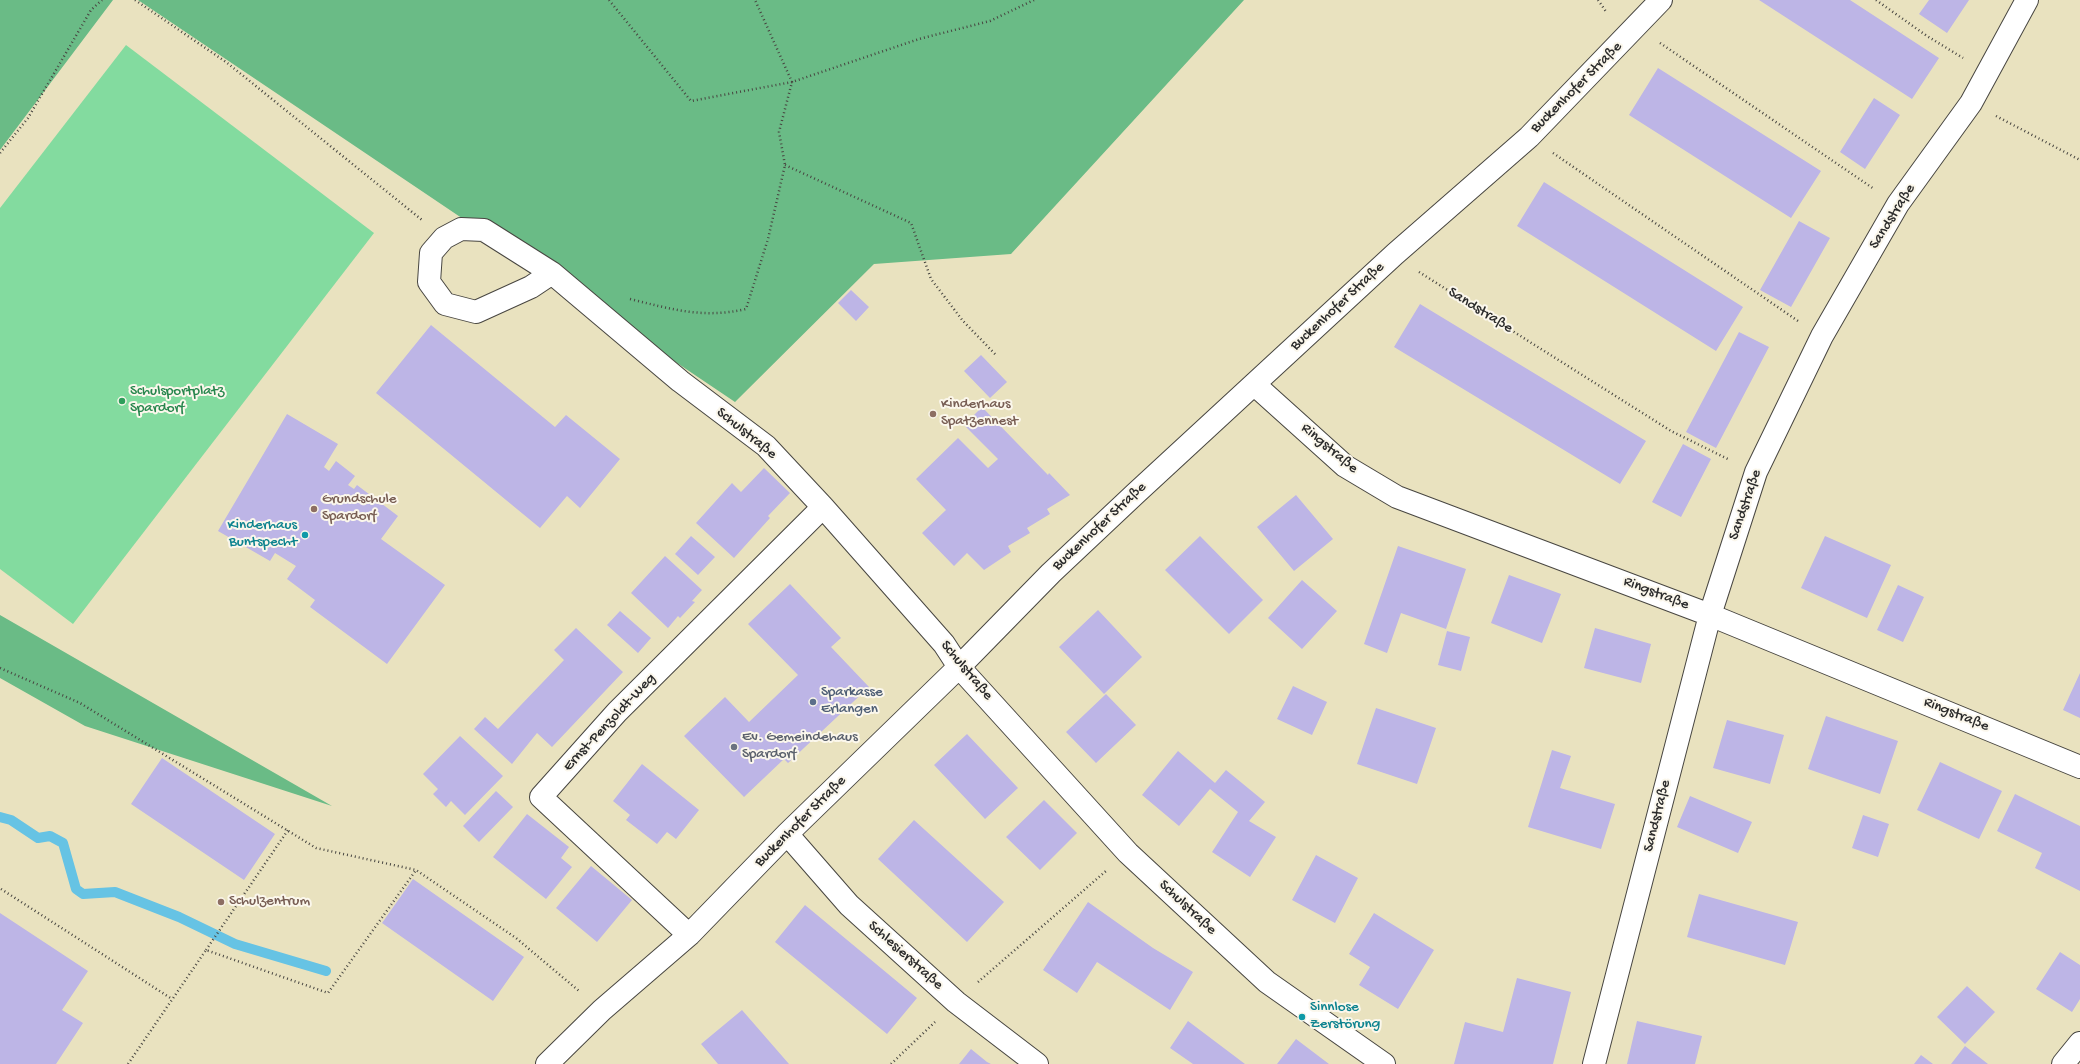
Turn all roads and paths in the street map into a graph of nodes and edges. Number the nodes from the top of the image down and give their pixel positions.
1 (102, 0) edge
2 (136, 0) edge
3 (609, 0) edge
4 (755, 0) edge
5 (1034, 0) edge
6 (1662, 0) edge
7 (1876, 0) edge
8 (2027, 0) edge
9 (1636, 26) junction
10 (1945, 47) dead end
11 (792, 82) junction
12 (1971, 103) junction
13 (1529, 137) junction
14 (0, 153) edge
15 (2080, 160) edge
16 (785, 164) junction
17 (1860, 179) dead end
18 (444, 238) junction
19 (552, 273) junction
20 (1423, 275) dead end
21 (1788, 315) dead end
22 (603, 316) junction
23 (996, 355) dead end
24 (1255, 385) junction
25 (1702, 446) dead end
26 (823, 506) junction
27 (1710, 615) junction
28 (959, 667) junction
29 (0, 668) edge
30 (2080, 767) edge
31 (288, 830) junction
32 (787, 834) junction
33 (1128, 853) junction
34 (416, 870) junction
35 (1, 889) edge
36 (689, 935) junction
37 (206, 950) junction
38 (172, 1000) junction
39 (956, 1002) junction
40 (602, 1010) junction
41 (2080, 1043) edge
42 (128, 1064) edge
43 (548, 1064) edge
44 (891, 1064) edge
45 (1037, 1064) edge
46 (1384, 1064) edge
47 (1594, 1064) edge
48 (2063, 1064) edge

1 - 14 path
2 - 18 path
3 - 11 path
4 - 11 path
5 - 11 path
6 - 9 street, Buckenhofer Straße
7 - 10 path
8 - 12 street, Sandstraße
9 - 13 street, Buckenhofer Straße
9 - 17 path
11 - 16 path
12 - 15 path
12 - 27 street, Sandstraße
13 - 21 path
13 - 24 street, Buckenhofer Straße
16 - 22 path
16 - 23 path
18 - 19 street, Schulstraße
18 - 19 street, Schulstraße
19 - 22 street, Schulstraße
20 - 25 path, Sandstraße
22 - 26 street, Schulstraße
24 - 27 street, Ringstraße
24 - 28 street, Buckenhofer Straße
26 - 28 street, Schulstraße
26 - 36 street, Ernst-Penzoldt-Weg
27 - 30 street, Ringstraße
27 - 47 street, Sandstraße
28 - 32 street, Buckenhofer Straße
28 - 33 street, Schulstraße
29 - 31 path
31 - 34 path
31 - 37 path
32 - 36 street, Buckenhofer Straße
32 - 39 street, Schlesierstraße
33 - 39 path
33 - 46 street, Schulstraße
34 - 37 path
34 - 40 path
35 - 38 path
36 - 40 street, Buckenhofer Straße
37 - 38 path
38 - 42 path
39 - 44 path
39 - 45 street, Schlesierstraße
40 - 43 street, Buckenhofer Straße
41 - 48 street

